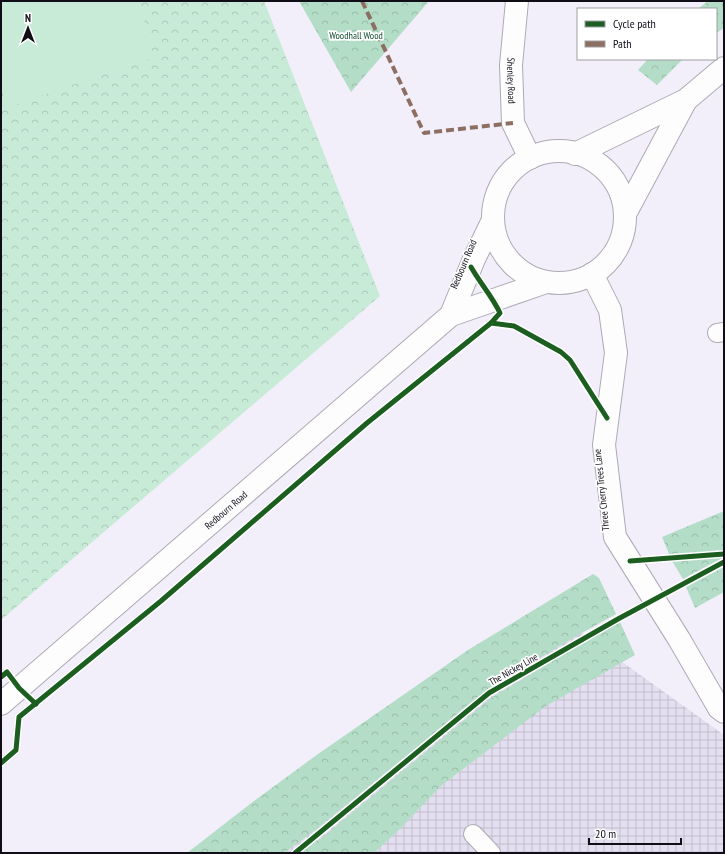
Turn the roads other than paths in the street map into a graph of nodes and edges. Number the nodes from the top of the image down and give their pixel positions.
1 (517, 1) edge
2 (724, 68) edge
3 (686, 100) junction
4 (575, 154) junction
5 (530, 158) junction
6 (625, 214) junction
7 (493, 220) junction
8 (592, 274) junction
9 (546, 282) junction
10 (451, 315) junction
11 (1, 704) edge
12 (721, 710) edge
13 (474, 834) dead end
14 (491, 853) edge

1 - 5 main road, Shenley Road
2 - 3 main road
3 - 4 main road
3 - 6 main road
4 - 5 main road
4 - 6 main road
5 - 7 main road
6 - 8 main road
7 - 9 main road
7 - 10 main road, Redbourn Road
8 - 9 main road
8 - 12 main road, Three Cherry Trees Lane
9 - 10 main road, Redbourn Road
10 - 11 main road, Redbourn Road
13 - 14 lane

